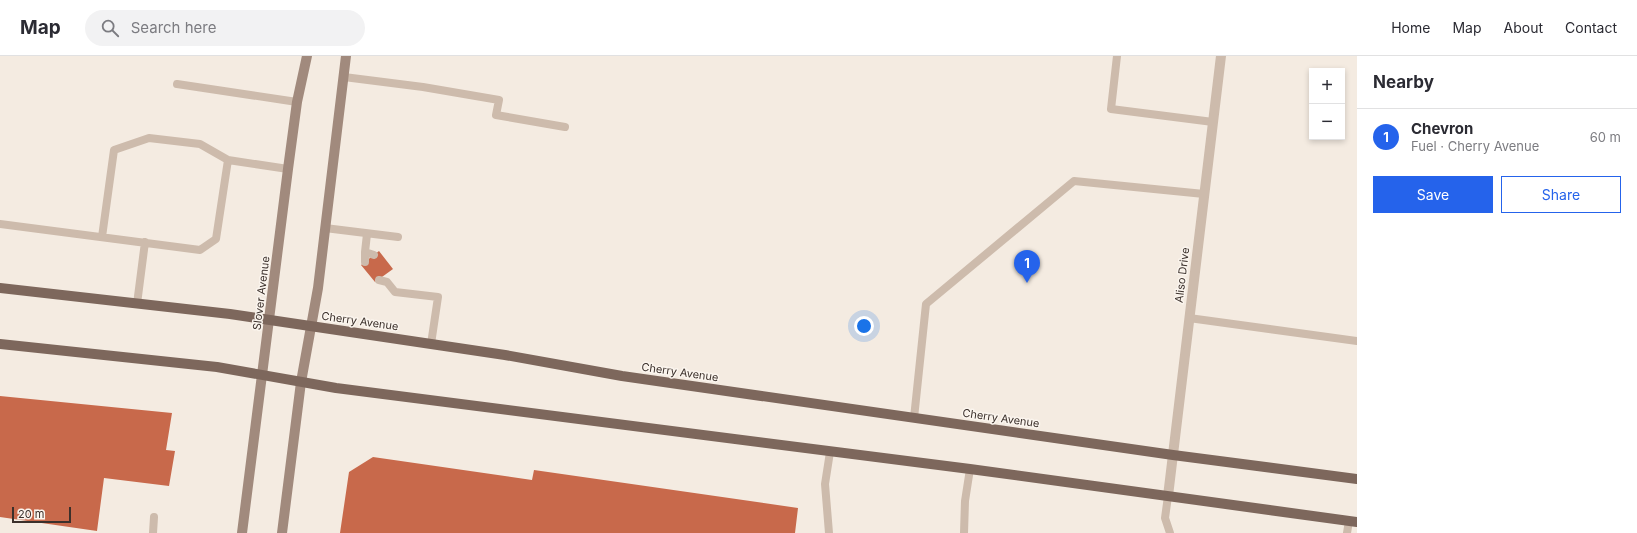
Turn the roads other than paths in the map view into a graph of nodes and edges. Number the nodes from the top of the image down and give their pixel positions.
1 (306, 56) edge
2 (346, 56) edge
3 (1117, 56) edge
4 (1221, 56) edge
5 (344, 77) junction
6 (177, 84) dead end
7 (297, 102) junction
8 (1213, 122) junction
9 (564, 127) dead end
10 (228, 160) junction
11 (288, 169) junction
12 (1204, 194) junction
13 (0, 224) edge
14 (326, 228) junction
15 (367, 234) junction
16 (102, 237) junction
17 (398, 237) dead end
18 (145, 242) junction
19 (365, 252) junction
20 (374, 255) dead end
21 (365, 262) dead end
22 (388, 272) dead end
23 (379, 280) dead end
24 (387, 282) junction
25 (0, 288) edge
26 (137, 304) junction
27 (1189, 318) junction
28 (270, 321) junction
29 (311, 327) junction
30 (1357, 341) edge
31 (0, 344) edge
32 (431, 344) junction
33 (262, 375) junction
34 (301, 382) junction
35 (914, 418) junction
36 (830, 452) junction
37 (1173, 455) junction
38 (970, 469) junction
39 (1357, 479) edge
40 (1168, 496) junction
41 (154, 517) dead end
42 (1353, 522) edge
43 (153, 533) edge
44 (242, 533) edge
45 (282, 533) edge
46 (829, 533) edge
47 (964, 533) edge
48 (1170, 533) edge
49 (1347, 533) edge

1 - 7 main road, Slover Avenue
2 - 5 main road
3 - 8 lane
4 - 8 street, Aliso Drive
5 - 9 lane
5 - 14 main road
6 - 7 lane
7 - 11 main road, Slover Avenue
8 - 12 street, Aliso Drive
10 - 11 lane
10 - 16 lane
10 - 18 lane
11 - 28 main road, Slover Avenue
12 - 27 street, Aliso Drive
12 - 35 lane
13 - 16 lane
14 - 15 lane
14 - 29 main road
15 - 17 lane
15 - 19 lane
16 - 18 lane
18 - 26 lane
19 - 20 lane
19 - 21 lane
22 - 24 lane
23 - 24 lane
24 - 32 lane
25 - 26 main road, Cherry Avenue
26 - 28 main road, Cherry Avenue
27 - 30 lane
27 - 37 street, Aliso Drive
28 - 29 main road, Cherry Avenue
28 - 33 main road, Slover Avenue
29 - 32 main road, Cherry Avenue
29 - 34 main road
31 - 33 main road
32 - 35 main road, Cherry Avenue
33 - 34 main road
33 - 44 main road, Slover Avenue
34 - 36 main road
34 - 45 main road
35 - 37 main road, Cherry Avenue
36 - 38 main road
36 - 46 lane
37 - 39 main road, Cherry Avenue
37 - 40 street, Aliso Drive
38 - 40 main road
38 - 47 lane
40 - 42 main road
40 - 48 lane
41 - 43 lane
42 - 49 lane

